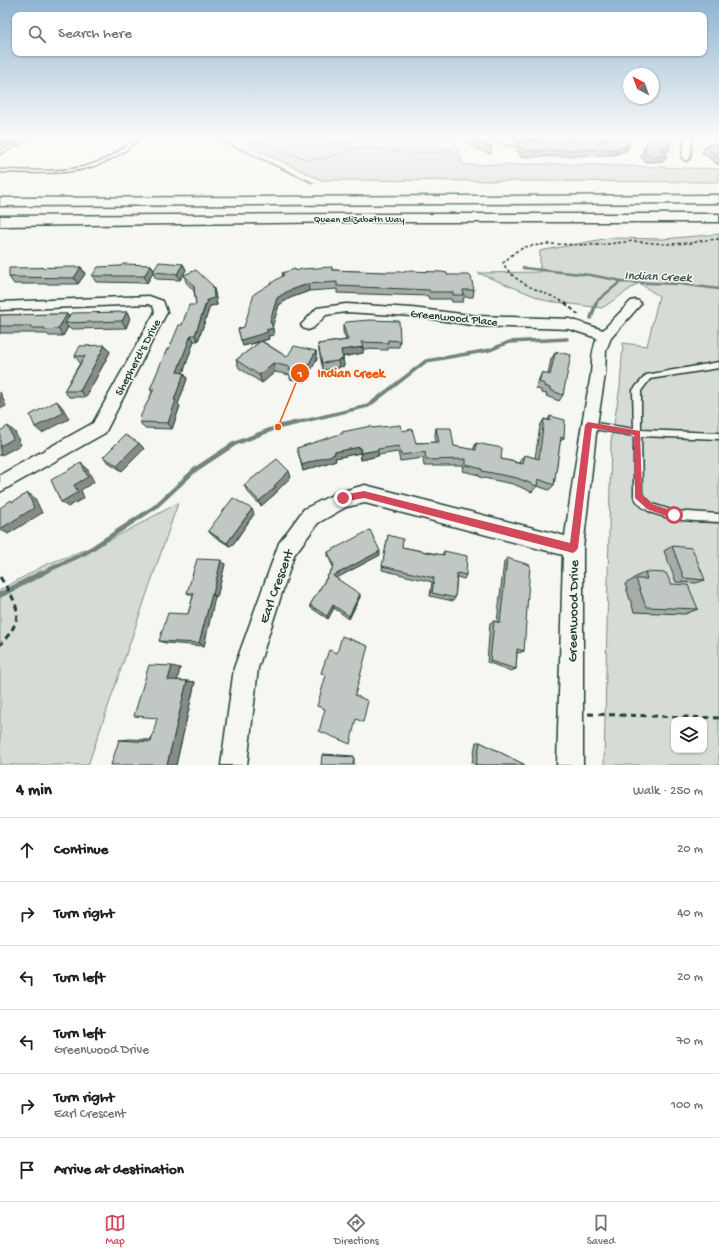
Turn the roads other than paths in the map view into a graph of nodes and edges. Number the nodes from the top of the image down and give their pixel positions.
1 (719, 199) edge
2 (0, 202) edge
3 (649, 218) junction
4 (719, 218) edge
5 (0, 221) edge
6 (719, 224) edge
7 (635, 304) dead end
8 (0, 306) edge
9 (308, 325) dead end
10 (605, 336) junction
11 (719, 365) edge
12 (588, 425) junction
13 (637, 433) junction
14 (719, 436) edge
15 (0, 484) edge
16 (719, 518) edge
17 (573, 548) junction
18 (234, 765) edge
19 (570, 765) edge

1 - 2 highway, Queen Elizabeth Way
3 - 4 highway, Queen Elizabeth Way
3 - 5 highway, Queen Elizabeth Way
3 - 6 highway
7 - 10 street, Greenwood Drive
8 - 15 street, Shepherd's Drive
9 - 10 street, Greenwood Place
10 - 12 street, Greenwood Drive
11 - 13 lane
12 - 13 lane
12 - 17 street, Greenwood Drive
13 - 14 lane
13 - 16 lane
17 - 18 street, Earl Crescent
17 - 19 street, Greenwood Drive

